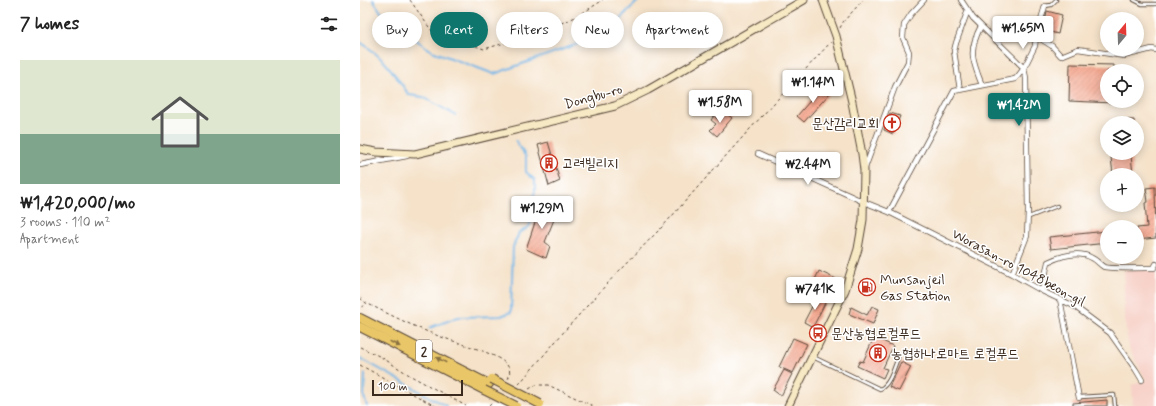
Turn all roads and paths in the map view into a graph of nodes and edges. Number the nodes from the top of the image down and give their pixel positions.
1 (410, 0) edge
2 (603, 0) edge
3 (804, 0) edge
4 (823, 0) edge
5 (863, 0) edge
6 (924, 0) edge
7 (961, 0) edge
8 (1056, 0) edge
9 (1134, 0) edge
10 (1156, 4) edge
11 (1045, 6) joint
12 (968, 10) junction
13 (981, 26) junction
14 (836, 36) junction
15 (1036, 36) junction
16 (1156, 50) edge
17 (1024, 68) junction
18 (982, 85) junction
19 (960, 90) junction
20 (360, 149) edge
21 (415, 154) junction
22 (758, 154) dead end
23 (360, 165) edge
24 (864, 170) junction
25 (864, 202) junction
26 (1057, 206) dead end
27 (889, 212) junction
28 (1028, 217) junction
29 (1156, 264) edge
30 (1012, 274) junction
31 (1042, 291) junction
32 (360, 298) edge
33 (1060, 300) junction
34 (366, 303) junction
35 (362, 308) dead end
36 (360, 318) edge
37 (360, 327) edge
38 (360, 347) edge
39 (812, 356) junction
40 (898, 358) dead end
41 (360, 366) edge
42 (460, 373) junction
43 (1142, 380) dead end
44 (507, 382) dead end
45 (519, 384) dead end
46 (486, 387) junction
47 (524, 392) dead end
48 (1079, 398) joint
49 (496, 399) dead end
50 (540, 405) edge
51 (435, 406) edge
52 (466, 406) edge
53 (489, 406) edge
54 (505, 406) edge
55 (516, 406) edge
56 (593, 406) edge
57 (788, 406) edge
58 (1115, 406) edge

1 - 2 path
3 - 21 main road, Dongbu-ro
4 - 14 main road
5 - 14 path
6 - 24 street
7 - 12 street
8 - 11 lane
9 - 10 lane
11 - 15 street
12 - 13 street
12 - 19 street
13 - 17 street
13 - 18 street
14 - 24 main road
14 - 45 path
15 - 16 street
15 - 17 street
17 - 18 street
17 - 28 street
18 - 19 street
19 - 27 street
20 - 21 main road, Dongbu-ro
21 - 23 street, Dongbu-ro
22 - 25 street, Worasan-ro 1048beon-gil
24 - 25 main road
25 - 27 street, Worasan-ro 1048beon-gil
25 - 39 main road
26 - 28 lane
27 - 30 street, Worasan-ro 1048beon-gil
28 - 30 street
29 - 31 street
30 - 31 street, Worasan-ro 1048beon-gil
31 - 33 street, Worasan-ro 1048beon-gil
32 - 34 path
33 - 43 street, Worasan-ro 1048beon-gil
33 - 48 street
34 - 35 path
34 - 44 path
42 -> 36 highway, 2
37 -> 42 highway, 2
38 - 52 path
39 - 40 lane
39 - 57 main road
41 - 51 path
42 - 46 highway, 2
42 - 46 highway
46 - 50 highway, 2
46 - 54 highway
46 - 55 highway, 2, bridge
47 - 56 path
48 - 58 lane
49 - 53 path

